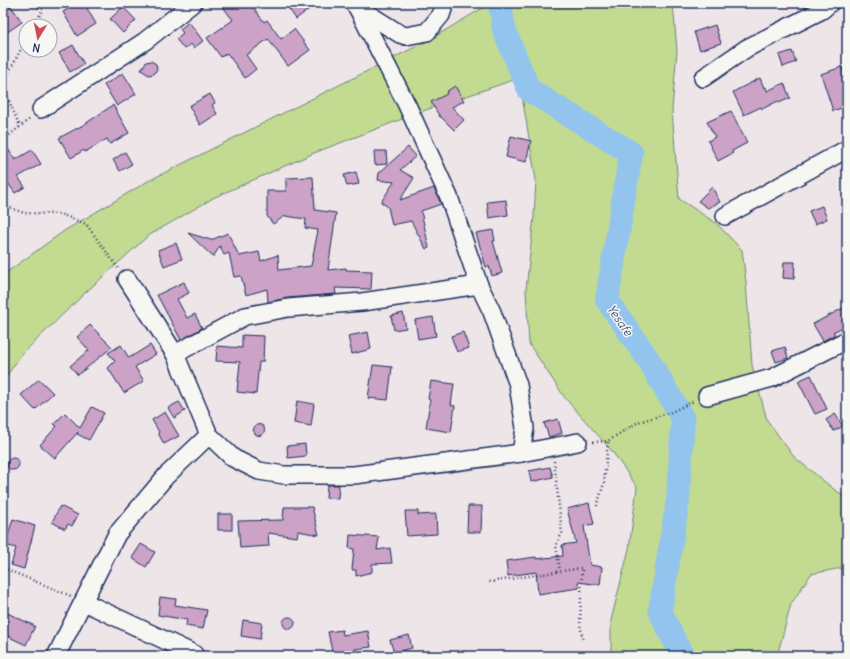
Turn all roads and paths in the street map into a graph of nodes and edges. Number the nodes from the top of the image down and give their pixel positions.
1 (27, 3) edge
2 (193, 3) edge
3 (445, 3) edge
4 (830, 3) edge
5 (355, 5) edge
6 (38, 18) edge
7 (18, 55) edge
8 (702, 78) dead end
9 (3, 83) edge
10 (3, 86) edge
11 (41, 110) joint
12 (20, 127) junction
13 (3, 140) edge
14 (847, 149) edge
15 (3, 205) edge
16 (725, 216) dead end
17 (127, 279) joint
18 (479, 285) junction
19 (847, 340) edge
20 (175, 354) junction
21 (701, 398) joint
22 (210, 435) junction
23 (578, 442) dead end
24 (552, 447) junction
25 (521, 452) junction
26 (597, 506) dead end
27 (3, 568) edge
28 (560, 571) junction
29 (489, 582) dead end
30 (84, 602) junction
31 (583, 640) dead end
32 (194, 654) dead end
33 (56, 656) edge

1 - 6 path
2 - 11 street
3 - 5 street
4 - 8 street
5 - 18 street
7 - 9 path
10 - 12 path
11 - 12 path
12 - 13 path
14 - 16 street
15 - 17 path
17 - 20 street
18 - 20 street
18 - 25 street
19 - 21 street
20 - 22 street
21 - 26 path
22 - 25 street
22 - 30 street
23 - 24 street
24 - 25 street
24 - 28 path
27 - 30 path
28 - 29 path
28 - 31 path
30 - 32 street
30 - 33 street

